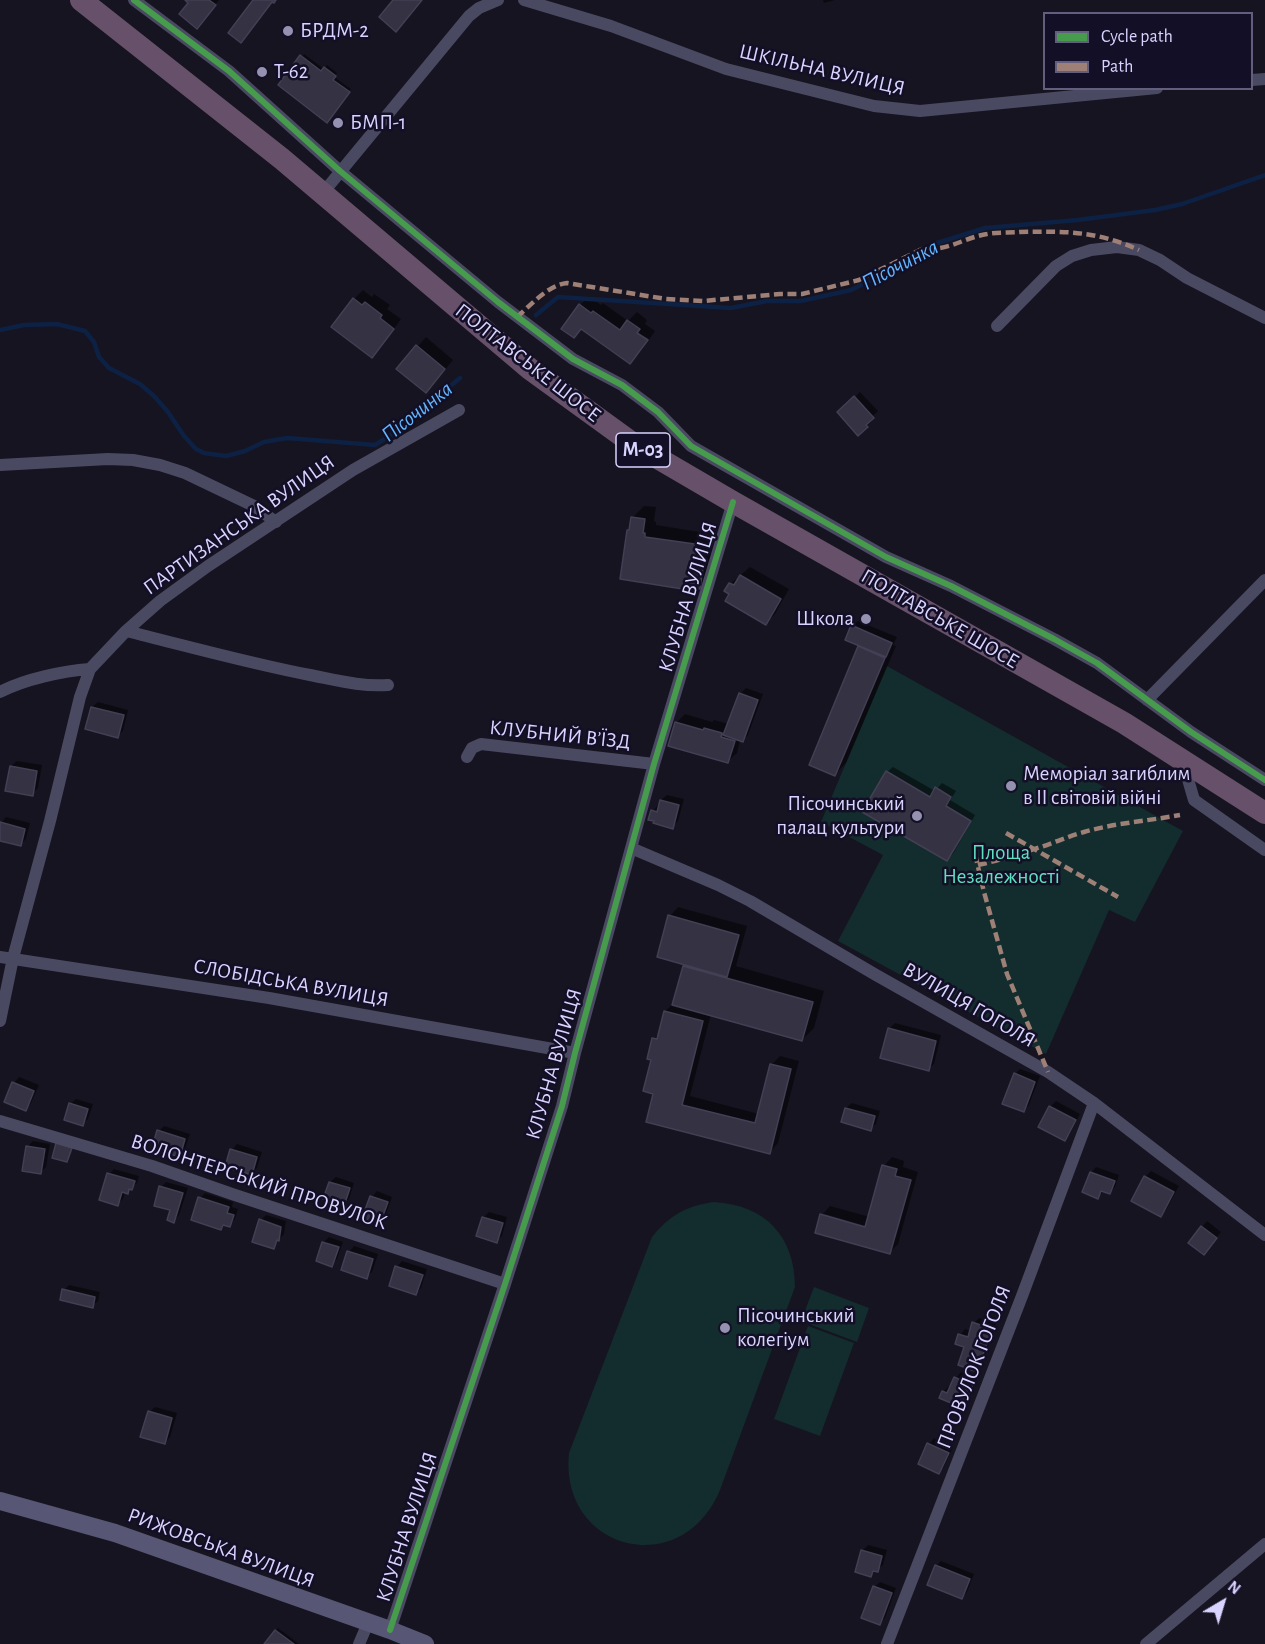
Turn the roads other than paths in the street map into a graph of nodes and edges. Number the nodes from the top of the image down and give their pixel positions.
1 (81, 0) edge
2 (134, 0) edge
3 (498, 0) edge
4 (524, 0) edge
5 (1136, 90) edge
6 (340, 171) junction
7 (322, 194) junction
8 (1265, 318) edge
9 (997, 326) dead end
10 (459, 410) dead end
11 (0, 465) edge
12 (733, 502) junction
13 (276, 522) junction
14 (1265, 580) edge
15 (126, 631) junction
16 (90, 669) junction
17 (388, 685) dead end
18 (0, 692) edge
19 (1147, 700) junction
20 (467, 757) dead end
21 (1182, 761) junction
22 (654, 764) junction
23 (1265, 780) edge
24 (1265, 813) edge
25 (631, 848) junction
26 (1265, 850) edge
27 (6, 957) edge
28 (0, 1021) edge
29 (574, 1053) junction
30 (1094, 1103) junction
31 (0, 1121) edge
32 (1265, 1235) edge
33 (505, 1284) junction
34 (0, 1501) edge
35 (1265, 1544) edge
36 (368, 1623) junction
37 (390, 1630) junction
38 (359, 1644) edge
39 (425, 1644) edge
40 (887, 1644) edge
41 (1146, 1644) edge

1 - 7 highway, ПОЛТАВСЬКЕ ШОСЕ / М-03
2 - 6 street
3 - 6 street
4 - 5 street, ШКІЛЬНА ВУЛИЦЯ
6 - 7 street
6 - 19 street
7 - 12 highway, ПОЛТАВСЬКЕ ШОСЕ / М-03
8 - 9 street
10 - 13 street, ПАРТИЗАНСЬКА ВУЛИЦЯ
11 - 13 street
12 - 21 highway, ПОЛТАВСЬКЕ ШОСЕ / М-03
12 - 22 street, КЛУБНА ВУЛИЦЯ
13 - 15 street, ПАРТИЗАНСЬКА ВУЛИЦЯ
14 - 19 street
15 - 16 street, ПАРТИЗАНСЬКА ВУЛИЦЯ
15 - 17 street
16 - 18 street
16 - 27 street, ПАРТИЗАНСЬКА ВУЛИЦЯ
19 - 23 street
20 - 22 street, КЛУБНИЙ В’ЇЗД
21 - 24 highway, ПОЛТАВСЬКЕ ШОСЕ / М-03
21 - 26 street
22 - 25 street, КЛУБНА ВУЛИЦЯ
25 - 29 street, КЛУБНА ВУЛИЦЯ
25 - 30 street, ВУЛИЦЯ ГОГОЛЯ
27 - 28 street, ПАРТИЗАНСЬКА ВУЛИЦЯ
27 - 29 street, СЛОБІДСЬКА ВУЛИЦЯ
29 - 33 street, КЛУБНА ВУЛИЦЯ
30 - 32 street, ВУЛИЦЯ ГОГОЛЯ
30 - 40 street, ПРОВУЛОК ГОГОЛЯ
31 - 33 street, ВОЛОНТЕРСЬКИЙ ПРОВУЛОК
33 - 37 street, КЛУБНА ВУЛИЦЯ
34 - 36 street, РИЖОВСЬКА ВУЛИЦЯ
35 - 41 street
36 - 37 street, РИЖОВСЬКА ВУЛИЦЯ
36 - 38 street
37 - 39 street, РИЖОВСЬКА ВУЛИЦЯ

